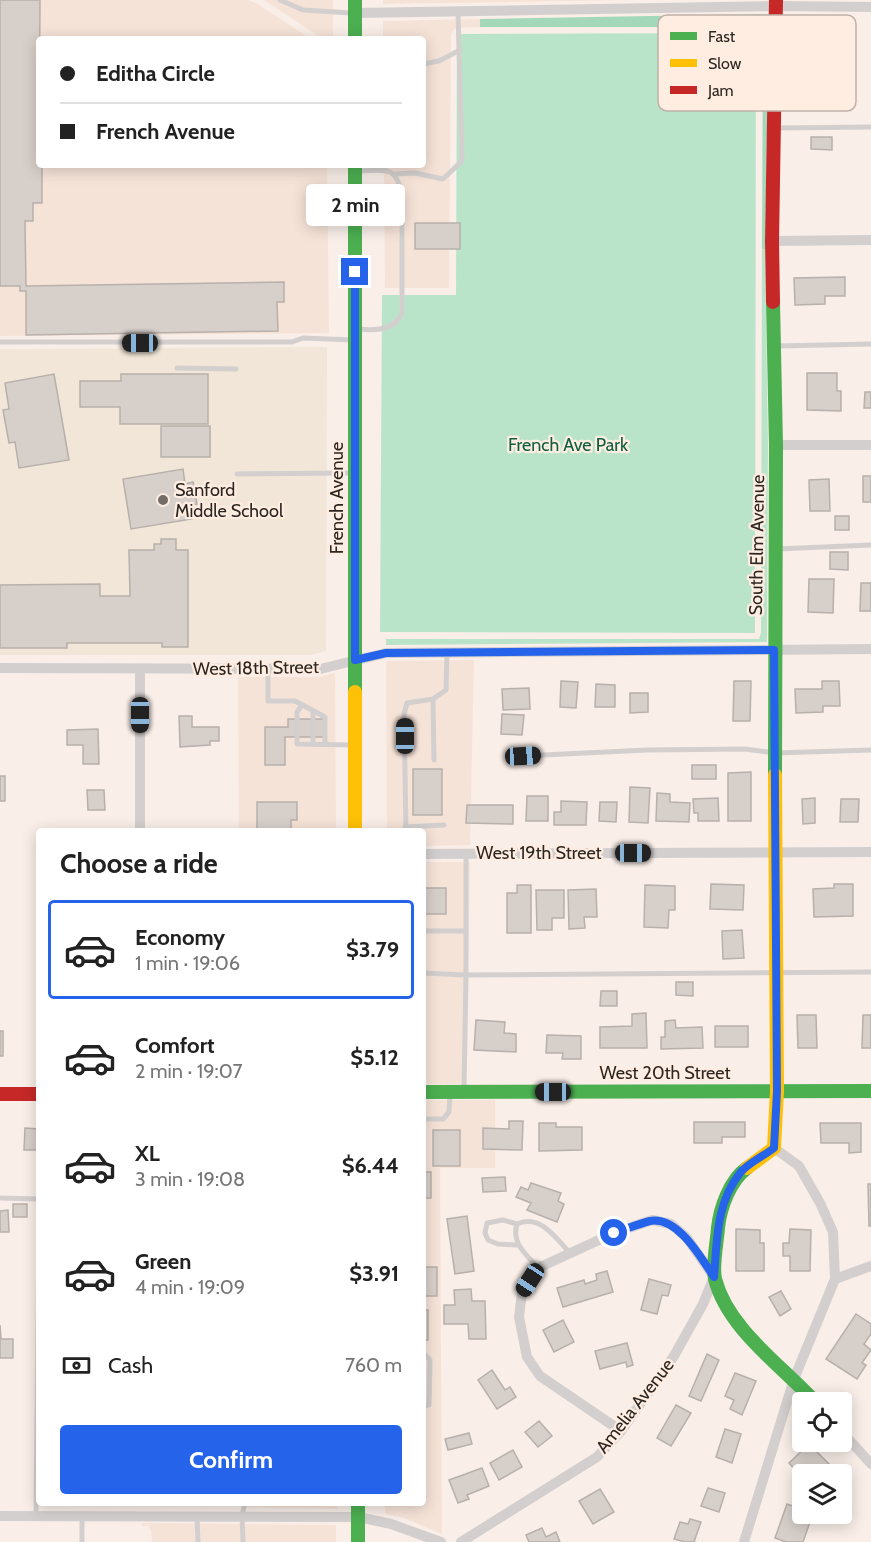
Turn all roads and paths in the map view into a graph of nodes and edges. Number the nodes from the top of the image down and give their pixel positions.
1 (280, 0) edge
2 (776, 3) edge
3 (871, 6) edge
4 (355, 7) edge
5 (458, 11) junction
6 (355, 36) edge
7 (460, 50) junction
8 (426, 63) edge
9 (774, 111) edge
10 (871, 127) edge
11 (774, 128) junction
12 (355, 168) edge
13 (395, 174) junction
14 (871, 240) edge
15 (772, 241) junction
16 (355, 335) junction
17 (0, 342) edge
18 (871, 344) edge
19 (774, 346) junction
20 (177, 368) dead end
21 (236, 369) dead end
22 (776, 446) junction
23 (871, 446) edge
24 (355, 473) junction
25 (237, 474) dead end
26 (871, 545) edge
27 (775, 549) junction
28 (871, 649) edge
29 (774, 650) junction
30 (447, 652) junction
31 (355, 660) junction
32 (0, 668) edge
33 (140, 669) junction
34 (268, 669) junction
35 (433, 699) junction
36 (302, 705) junction
37 (313, 711) junction
38 (313, 744) junction
39 (325, 744) junction
40 (355, 745) junction
41 (871, 750) edge
42 (775, 753) junction
43 (523, 756) dead end
44 (434, 760) dead end
45 (444, 825) dead end
46 (140, 828) edge
47 (355, 828) edge
48 (406, 828) edge
49 (416, 828) edge
50 (776, 852) junction
51 (871, 852) edge
52 (426, 854) edge
53 (466, 854) junction
54 (426, 931) edge
55 (466, 931) junction
56 (776, 972) junction
57 (871, 972) edge
58 (426, 973) edge
59 (466, 975) junction
60 (777, 1091) junction
61 (871, 1091) edge
62 (426, 1092) edge
63 (457, 1092) junction
64 (0, 1094) edge
65 (36, 1094) edge
66 (426, 1119) edge
67 (774, 1148) junction
68 (0, 1198) edge
69 (36, 1199) edge
70 (517, 1224) junction
71 (518, 1245) junction
72 (570, 1253) junction
73 (871, 1266) edge
74 (538, 1268) junction
75 (714, 1277) junction
76 (835, 1279) junction
77 (426, 1356) edge
78 (794, 1380) junction
79 (805, 1392) edge
80 (426, 1406) edge
81 (621, 1431) junction
82 (852, 1442) edge
83 (871, 1464) edge
84 (36, 1506) edge
85 (144, 1506) edge
86 (244, 1506) edge
87 (358, 1510) edge
88 (82, 1515) junction
89 (144, 1515) junction
90 (197, 1515) junction
91 (242, 1515) junction
92 (0, 1516) edge
93 (36, 1516) junction
94 (414, 1537) edge
95 (82, 1542) edge
96 (198, 1542) edge
97 (243, 1542) edge
98 (358, 1542) edge
99 (441, 1542) edge
100 (461, 1542) edge
101 (744, 1542) edge

1 - 4 lane
2 - 3 street
2 - 5 street
4 - 5 street
4 - 6 street
5 - 7 lane
7 - 8 lane
7 - 13 lane
9 - 11 street, South Elm Avenue
10 - 11 lane
11 - 15 street, South Elm Avenue
12 - 13 lane
12 - 16 street, French Avenue
13 - 16 lane
14 - 15 street
15 - 19 street, South Elm Avenue
16 - 17 lane
16 - 24 street, French Avenue
18 - 19 lane
19 - 22 street, South Elm Avenue
20 - 21 lane
22 - 23 street
22 - 27 street, South Elm Avenue
24 - 25 lane
24 - 31 street, French Avenue
26 - 27 lane
27 - 29 street, South Elm Avenue
28 - 29 street, West 18th Street
29 - 30 street, West 18th Street
29 - 42 street, South Elm Avenue
30 - 31 street, West 18th Street
30 - 35 lane
31 - 34 street, West 18th Street
31 - 40 street, French Avenue
32 - 33 street, West 18th Street
33 - 34 street, West 18th Street
33 - 46 street
34 - 36 lane
35 - 44 lane
35 - 48 lane
36 - 37 lane
36 - 38 lane
37 - 38 lane
37 - 39 lane
38 - 39 lane
39 - 40 lane
40 - 47 street, French Avenue
41 - 42 lane
42 - 43 lane
42 - 50 street, South Elm Avenue
45 - 49 lane
50 - 51 street, West 19th Street
50 - 53 street, West 19th Street
50 - 56 street, South Elm Avenue
52 - 53 street, West 19th Street
53 - 55 lane
54 - 55 lane
55 - 59 lane
56 - 57 lane
56 - 59 lane
56 - 60 street, South Elm Avenue
58 - 59 lane
59 - 63 lane
60 - 61 street, West 20th Street
60 - 63 street, West 20th Street
60 - 67 street, South Elm Avenue
62 - 63 street, West 20th Street
63 - 66 lane
64 - 65 street
67 - 75 street
67 - 76 street
68 - 69 lane
70 - 71 lane
70 - 71 lane
70 - 72 lane
71 - 74 lane
72 - 74 street
72 - 75 street
73 - 76 street
74 - 81 street
75 - 78 street
75 - 81 street, Amelia Avenue
76 - 78 street
77 - 80 lane
78 - 79 street
78 - 101 street
81 - 100 street, Amelia Avenue
82 - 83 street
84 - 93 lane
85 - 89 street
86 - 91 lane
87 - 91 street
87 - 94 street
87 - 98 street
88 - 89 street
88 - 93 street
88 - 95 lane
89 - 90 street
90 - 91 street
90 - 96 lane
91 - 97 lane
92 - 93 street
94 - 99 street

